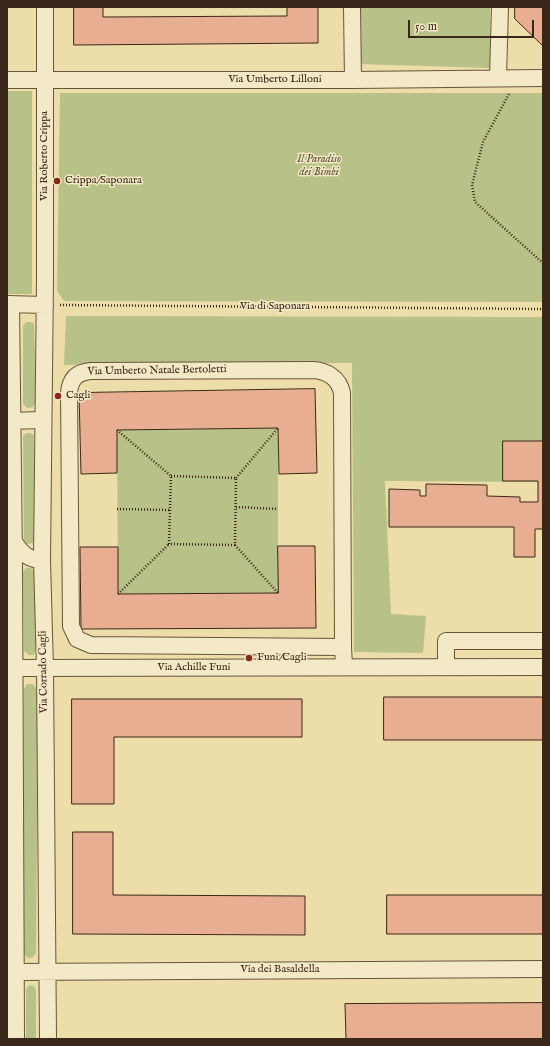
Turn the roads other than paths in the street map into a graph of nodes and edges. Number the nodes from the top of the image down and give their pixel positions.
1 (45, 7) edge
2 (352, 7) edge
3 (500, 7) edge
4 (498, 78) junction
5 (543, 78) edge
6 (7, 80) edge
7 (45, 80) junction
8 (353, 80) junction
9 (9, 304) edge
10 (45, 305) junction
11 (42, 420) junction
12 (10, 421) edge
13 (14, 541) junction
14 (11, 560) edge
15 (42, 560) junction
16 (543, 641) edge
17 (343, 647) junction
18 (344, 667) junction
19 (446, 667) junction
20 (543, 667) edge
21 (14, 668) junction
22 (45, 669) junction
23 (10, 739) edge
24 (11, 800) edge
25 (543, 969) edge
26 (16, 972) junction
27 (47, 972) junction
28 (16, 1039) edge
29 (48, 1039) edge

1 - 7 street, Via Roberto Crippa
2 - 8 street
3 - 4 street
4 - 5 street, Via Umberto Lilloni
4 - 8 street, Via Umberto Lilloni
6 - 7 street, Via Umberto Lilloni
7 - 8 street, Via Umberto Lilloni
7 - 10 street, Via Roberto Crippa
9 - 10 street
9 - 12 street
10 - 11 street, Via Corrado Cagli
11 - 12 street
11 - 15 street, Via Corrado Cagli
12 - 13 street
13 - 14 street
13 - 15 street
14 - 21 street
15 - 22 street, Via Corrado Cagli
16 - 19 street
17 - 17 street, Via Umberto Natale Bertoletti
17 - 18 street, Via Umberto Natale Bertoletti
18 - 19 street, Via Achille Funi
18 - 22 street, Via Achille Funi
19 - 20 street, Via Achille Funi
21 - 22 street, Via Achille Funi
21 - 23 street
22 - 27 street, Via Corrado Cagli
23 - 24 street
24 - 26 street
25 - 27 street, Via dei Basaldella
26 - 27 street, Via dei Basaldella
26 - 28 street
27 - 29 street, Via Corrado Cagli

